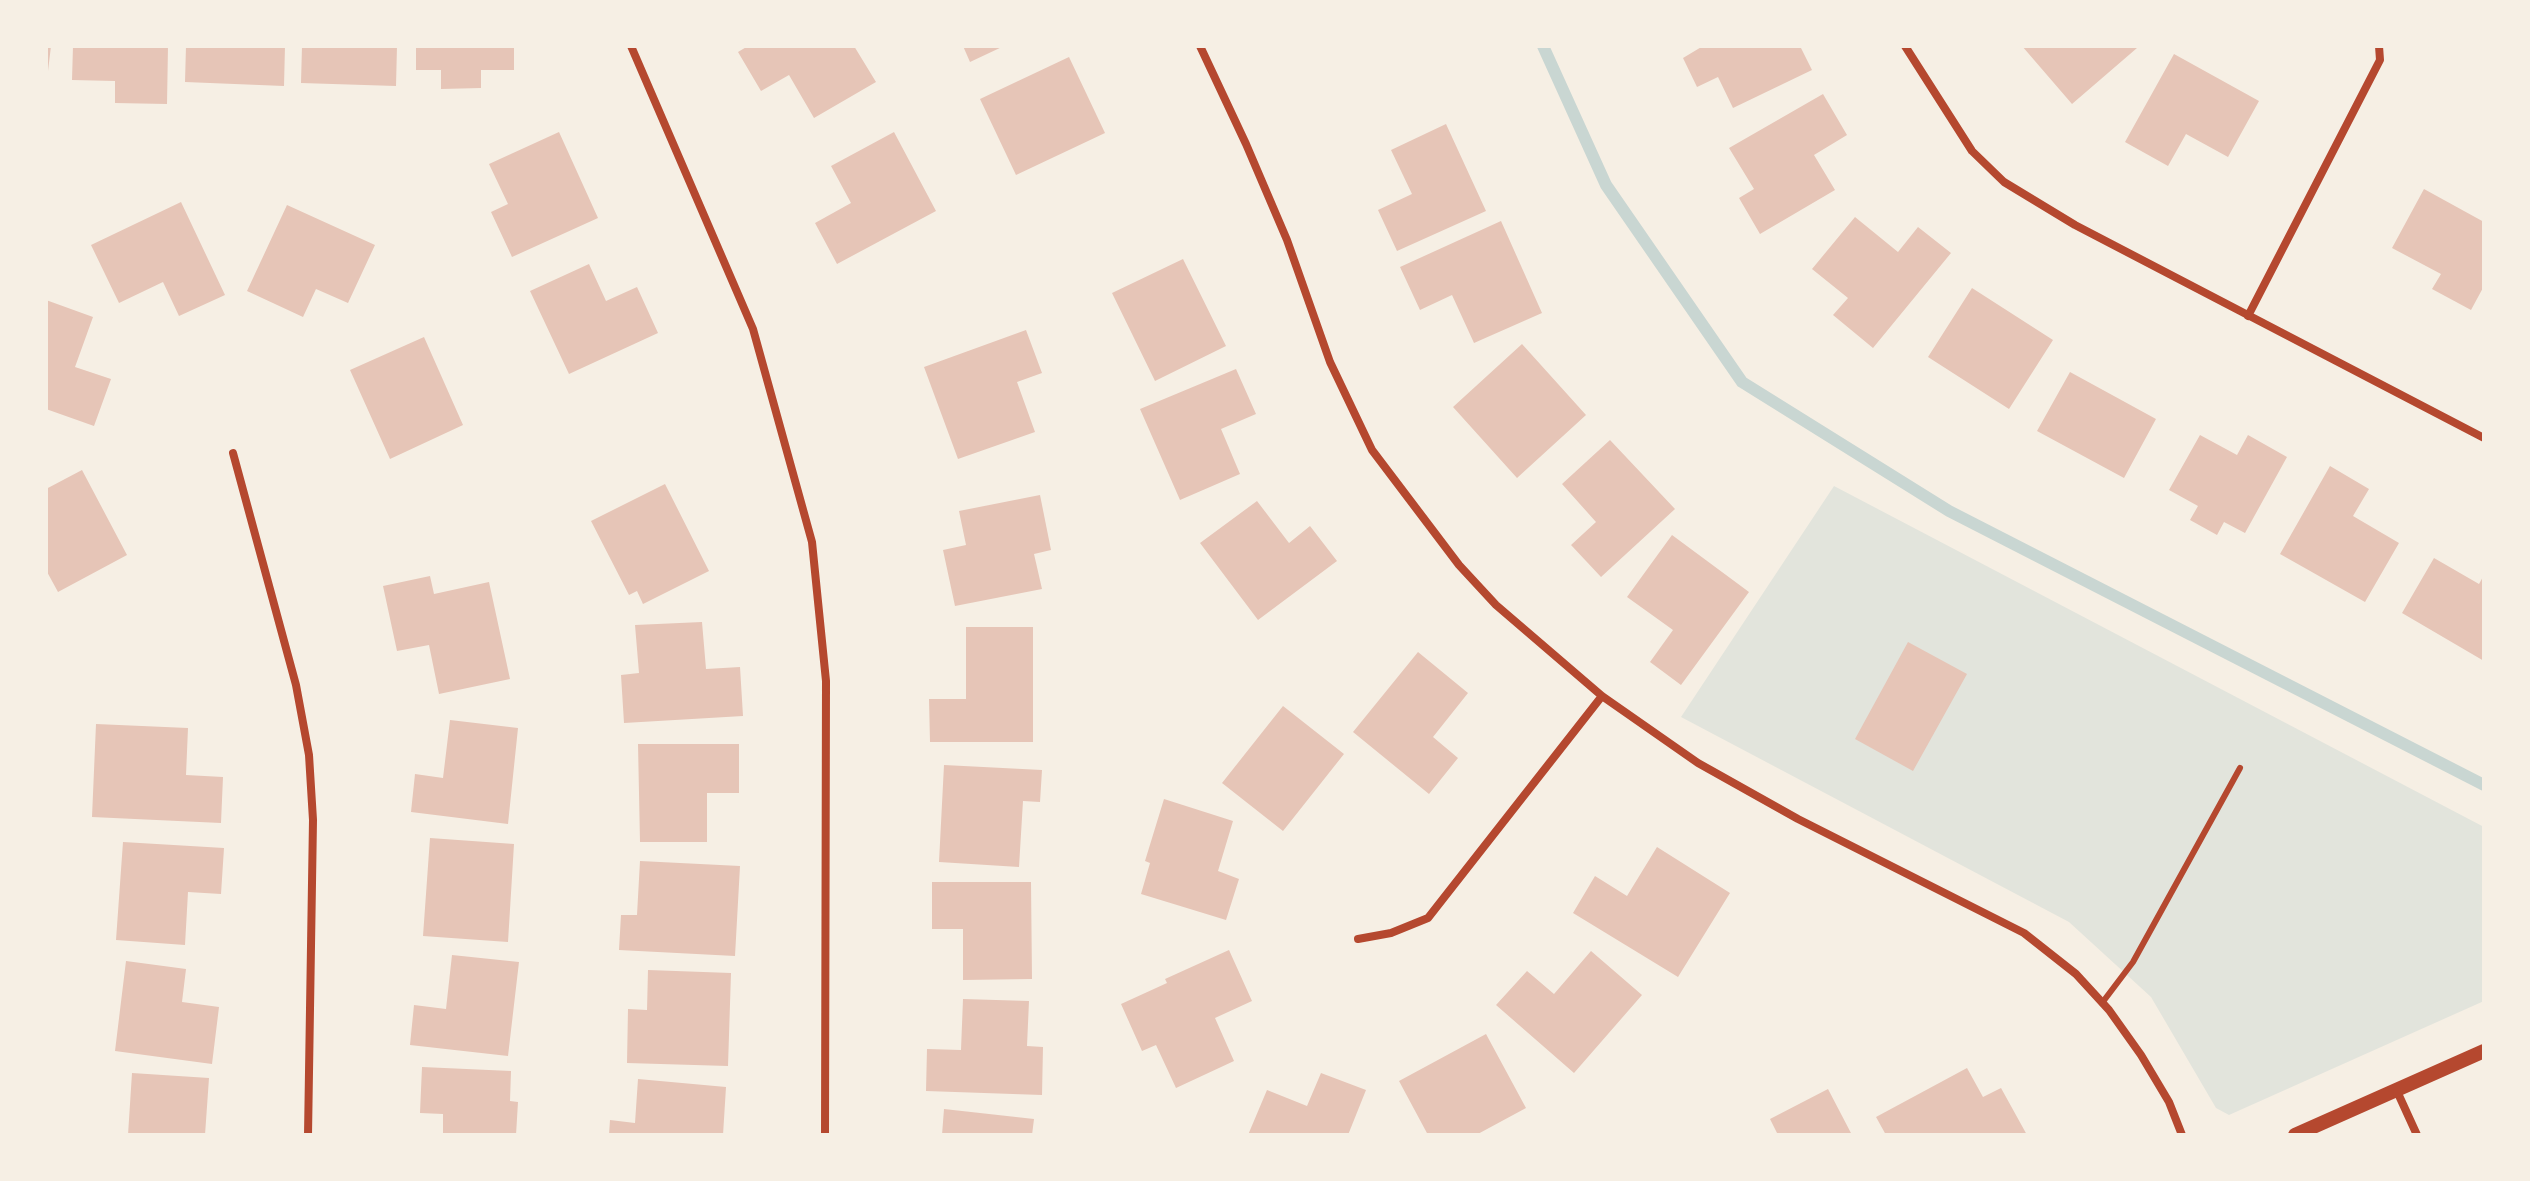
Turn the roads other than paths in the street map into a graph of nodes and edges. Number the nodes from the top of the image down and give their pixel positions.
1 (631, 46) edge
2 (1200, 46) edge
3 (1905, 46) edge
4 (2379, 46) edge
5 (2248, 316) junction
6 (2484, 438) edge
7 (233, 453) dead end
8 (1602, 696) junction
9 (2240, 768) dead end
10 (1358, 939) dead end
11 (2102, 1003) junction
12 (2484, 1051) edge
13 (2396, 1089) junction
14 (308, 1135) edge
15 (825, 1135) edge
16 (2182, 1135) edge
17 (2295, 1135) edge
18 (2417, 1135) edge

1 - 15 street
2 - 8 street
3 - 5 street
4 - 5 street
5 - 6 street
7 - 14 street
8 - 10 street
8 - 11 street
9 - 11 lane
11 - 16 street
12 - 13 street
13 - 17 street
13 - 18 street

